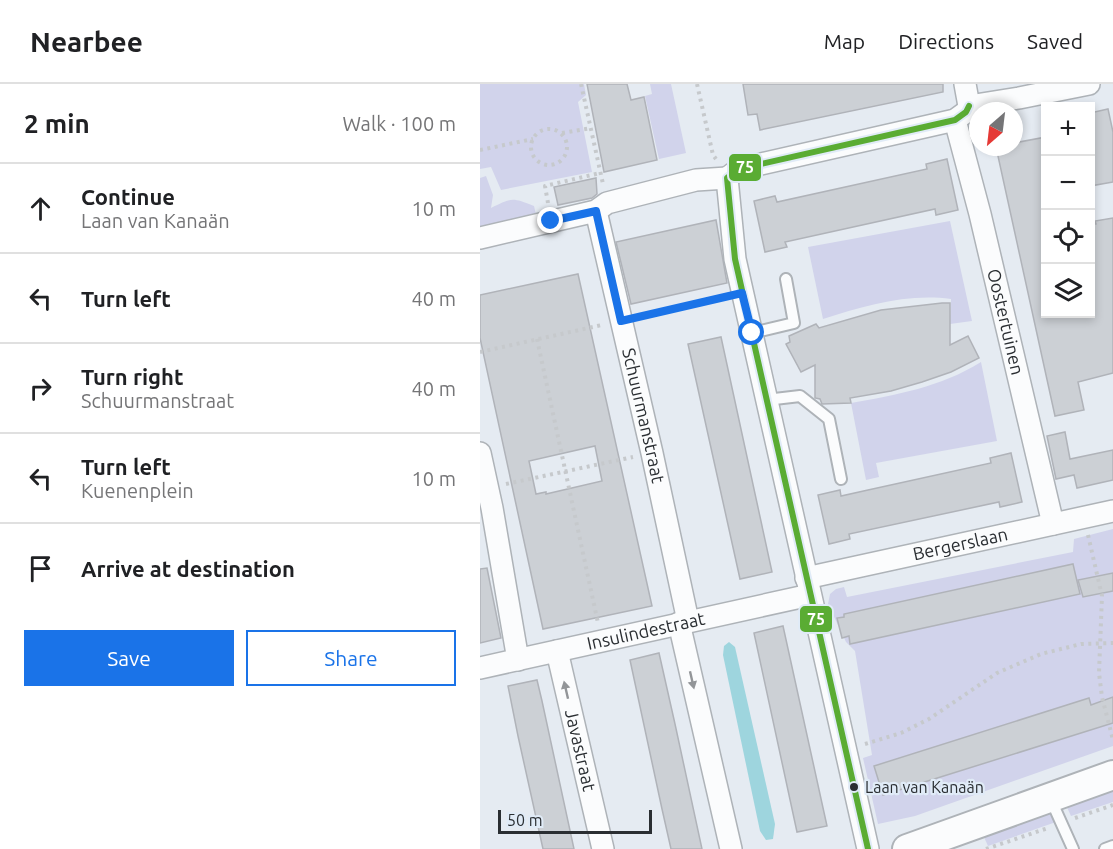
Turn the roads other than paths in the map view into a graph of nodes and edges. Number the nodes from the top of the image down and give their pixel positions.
1 (965, 84) edge
2 (1089, 84) edge
3 (1017, 91) edge
4 (962, 113) junction
5 (733, 173) junction
6 (601, 207) junction
7 (480, 238) edge
8 (786, 279) dead end
9 (752, 333) junction
10 (766, 400) junction
11 (480, 453) edge
12 (841, 479) dead end
13 (1113, 511) edge
14 (1053, 524) junction
15 (808, 587) junction
16 (683, 622) junction
17 (557, 651) junction
18 (518, 660) junction
19 (480, 668) edge
20 (1113, 775) edge
21 (1050, 797) junction
22 (1113, 846) edge
23 (603, 849) edge
24 (731, 849) edge
25 (868, 849) edge
26 (907, 849) edge
27 (1072, 849) edge
28 (1105, 849) edge

1 - 4 street, Oostertuinen
2 - 3 street
3 - 4 street
4 - 5 street
4 - 14 street, Oostertuinen
5 - 6 street
5 - 9 street
6 - 7 street
6 - 16 street, Schuurmanstraat
8 - 9 lane
9 - 10 street
10 - 12 lane
10 - 15 street
11 - 18 street
13 - 14 street, Bergerslaan
14 - 15 street, Bergerslaan
15 - 16 street, Insulindestraat
15 - 25 street
16 - 17 street, Insulindestraat
16 -> 24 street, Schuurmanstraat
17 - 18 street, Insulindestraat
23 -> 17 street, Javastraat
18 - 19 street, Insulindestraat
20 - 21 main road
21 - 26 main road
21 - 27 lane
22 - 28 lane

